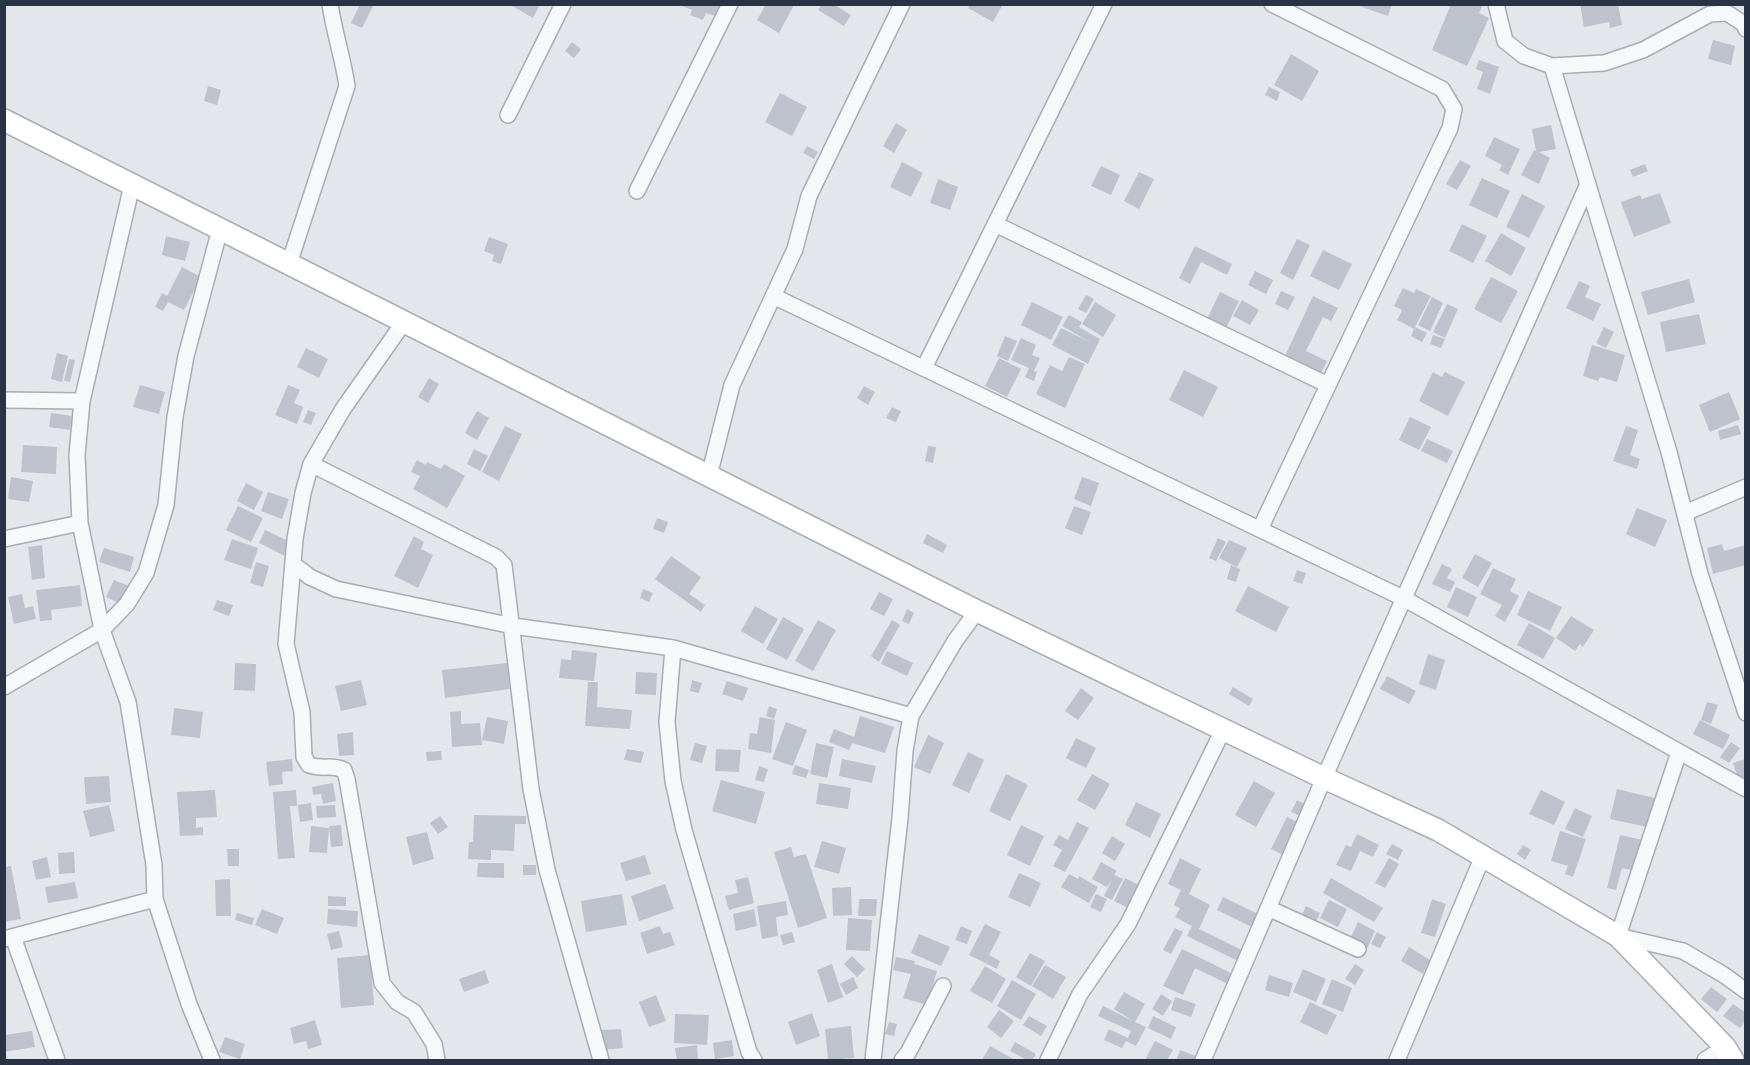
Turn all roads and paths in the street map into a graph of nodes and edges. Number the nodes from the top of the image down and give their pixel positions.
1 (330, 4) edge
2 (563, 4) edge
3 (730, 4) edge
4 (902, 4) edge
5 (1104, 4) edge
6 (1272, 4) edge
7 (1496, 4) edge
8 (1746, 29) edge
9 (1552, 66) junction
10 (508, 115) dead end
11 (4, 120) edge
12 (1588, 184) junction
13 (132, 185) junction
14 (637, 191) dead end
15 (995, 224) junction
16 (220, 229) junction
17 (289, 264) junction
18 (773, 296) junction
19 (404, 322) junction
20 (924, 368) junction
21 (1328, 385) junction
22 (4, 400) edge
23 (82, 401) junction
24 (311, 464) junction
25 (708, 476) junction
26 (1746, 487) edge
27 (1684, 513) junction
28 (80, 523) junction
29 (1260, 529) junction
30 (4, 539) edge
31 (293, 564) junction
32 (1404, 598) junction
33 (977, 611) junction
34 (513, 626) junction
35 (102, 630) junction
36 (672, 648) junction
37 (4, 687) edge
38 (1746, 713) edge
39 (911, 716) junction
40 (1223, 730) junction
41 (1679, 752) junction
42 (1324, 778) junction
43 (1746, 789) edge
44 (1483, 856) junction
45 (155, 899) junction
46 (1268, 908) junction
47 (1618, 936) junction
48 (9, 938) edge
49 (1358, 949) dead end
50 (943, 986) dead end
51 (1746, 991) edge
52 (1729, 1054) edge
53 (57, 1060) edge
54 (212, 1060) edge
55 (437, 1060) edge
56 (601, 1060) edge
57 (754, 1060) edge
58 (873, 1060) edge
59 (902, 1060) edge
60 (1048, 1060) edge
61 (1203, 1060) edge
62 (1398, 1060) edge
63 (1705, 1060) edge

1 - 17 street
2 - 10 street
3 - 14 street
4 - 18 street
5 - 15 street
6 - 21 street
7 - 9 street
8 - 9 street
9 - 12 street
11 - 13 street
12 - 27 street
12 - 32 street
13 - 16 street
13 - 23 street
15 - 20 street
15 - 21 street
16 - 17 street
16 - 35 street
17 - 19 street
18 - 20 street
18 - 25 street
19 - 24 street
19 - 25 street
20 - 29 street
21 - 29 street
22 - 23 street
23 - 28 street
24 - 31 street
24 - 34 street
25 - 33 street
26 - 27 street
27 - 38 street
28 - 30 street
28 - 35 street
29 - 32 street
31 - 34 street
31 - 55 street
32 - 41 street
32 - 42 street
33 - 39 street
33 - 40 street
34 - 36 street
34 - 56 street
35 - 37 street
35 - 45 street
36 - 39 street
36 - 57 street
39 - 58 street
40 - 42 street
40 - 60 street
41 - 43 street
41 - 47 street
42 - 44 street
42 - 46 street
44 - 47 street
44 - 62 street
45 - 48 street
45 - 54 street
46 - 49 street
46 - 61 street
47 - 51 street
47 - 52 street
48 - 53 street
50 - 59 street
52 - 63 street

